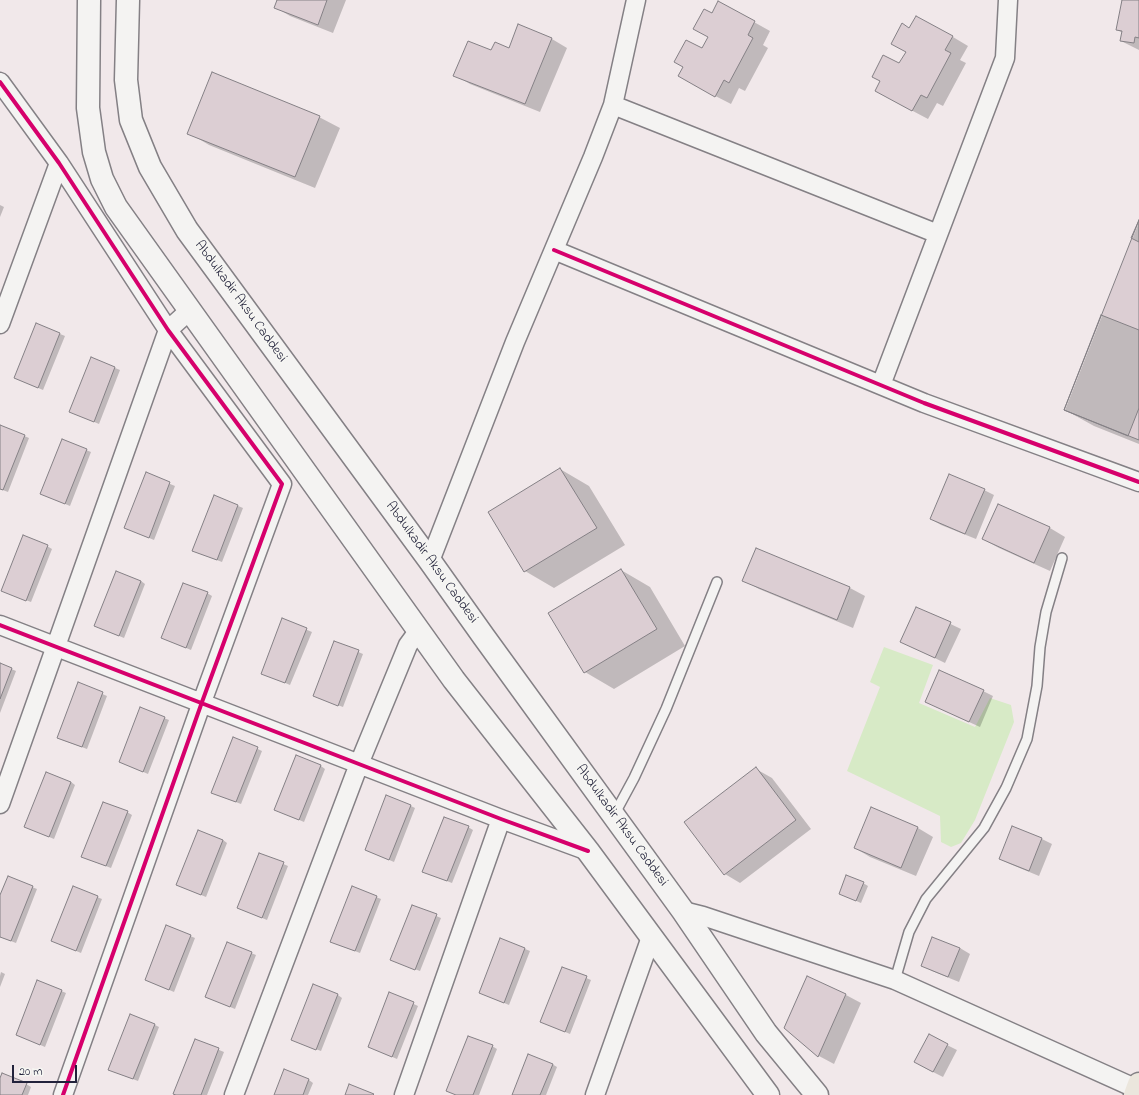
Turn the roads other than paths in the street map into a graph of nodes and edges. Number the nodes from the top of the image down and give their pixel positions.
1 (89, 0) edge
2 (128, 0) edge
3 (636, 0) edge
4 (1008, 0) edge
5 (0, 82) edge
6 (613, 105) junction
7 (58, 163) junction
8 (938, 234) junction
9 (554, 250) junction
10 (190, 310) junction
11 (0, 324) edge
12 (168, 330) junction
13 (880, 385) junction
14 (1139, 482) edge
15 (1062, 558) dead end
16 (430, 561) junction
17 (717, 582) dead end
18 (0, 625) edge
19 (419, 630) junction
20 (56, 646) junction
21 (202, 702) junction
22 (359, 764) junction
23 (0, 804) edge
24 (614, 817) junction
25 (501, 819) junction
26 (588, 851) junction
27 (683, 911) junction
28 (651, 937) junction
29 (895, 980) junction
30 (1137, 1090) edge
31 (63, 1095) edge
32 (234, 1095) edge
33 (404, 1095) edge
34 (595, 1095) edge
35 (768, 1095) edge
36 (817, 1095) edge

1 - 10 main road
2 - 16 main road, Abdulkadir Aksu Caddesi
3 - 6 street
4 - 8 street
5 - 7 street
6 - 8 street
6 - 9 street
7 - 11 street
7 - 12 street
8 - 13 street
9 - 13 street
9 - 16 street
10 - 12 street
10 - 19 main road
12 - 20 street
12 - 21 street
13 - 14 street
15 - 29 lane
16 - 24 main road, Abdulkadir Aksu Caddesi
17 - 24 lane
18 - 20 street
19 - 22 street
19 - 26 main road
20 - 21 street
20 - 23 street
21 - 22 street
21 - 31 street
22 - 25 street
22 - 32 street
24 - 27 main road, Abdulkadir Aksu Caddesi
25 - 26 street
25 - 33 street
26 - 28 main road
27 - 29 street
27 - 36 main road, Abdulkadir Aksu Caddesi
28 - 34 street
28 - 35 main road
29 - 30 street

